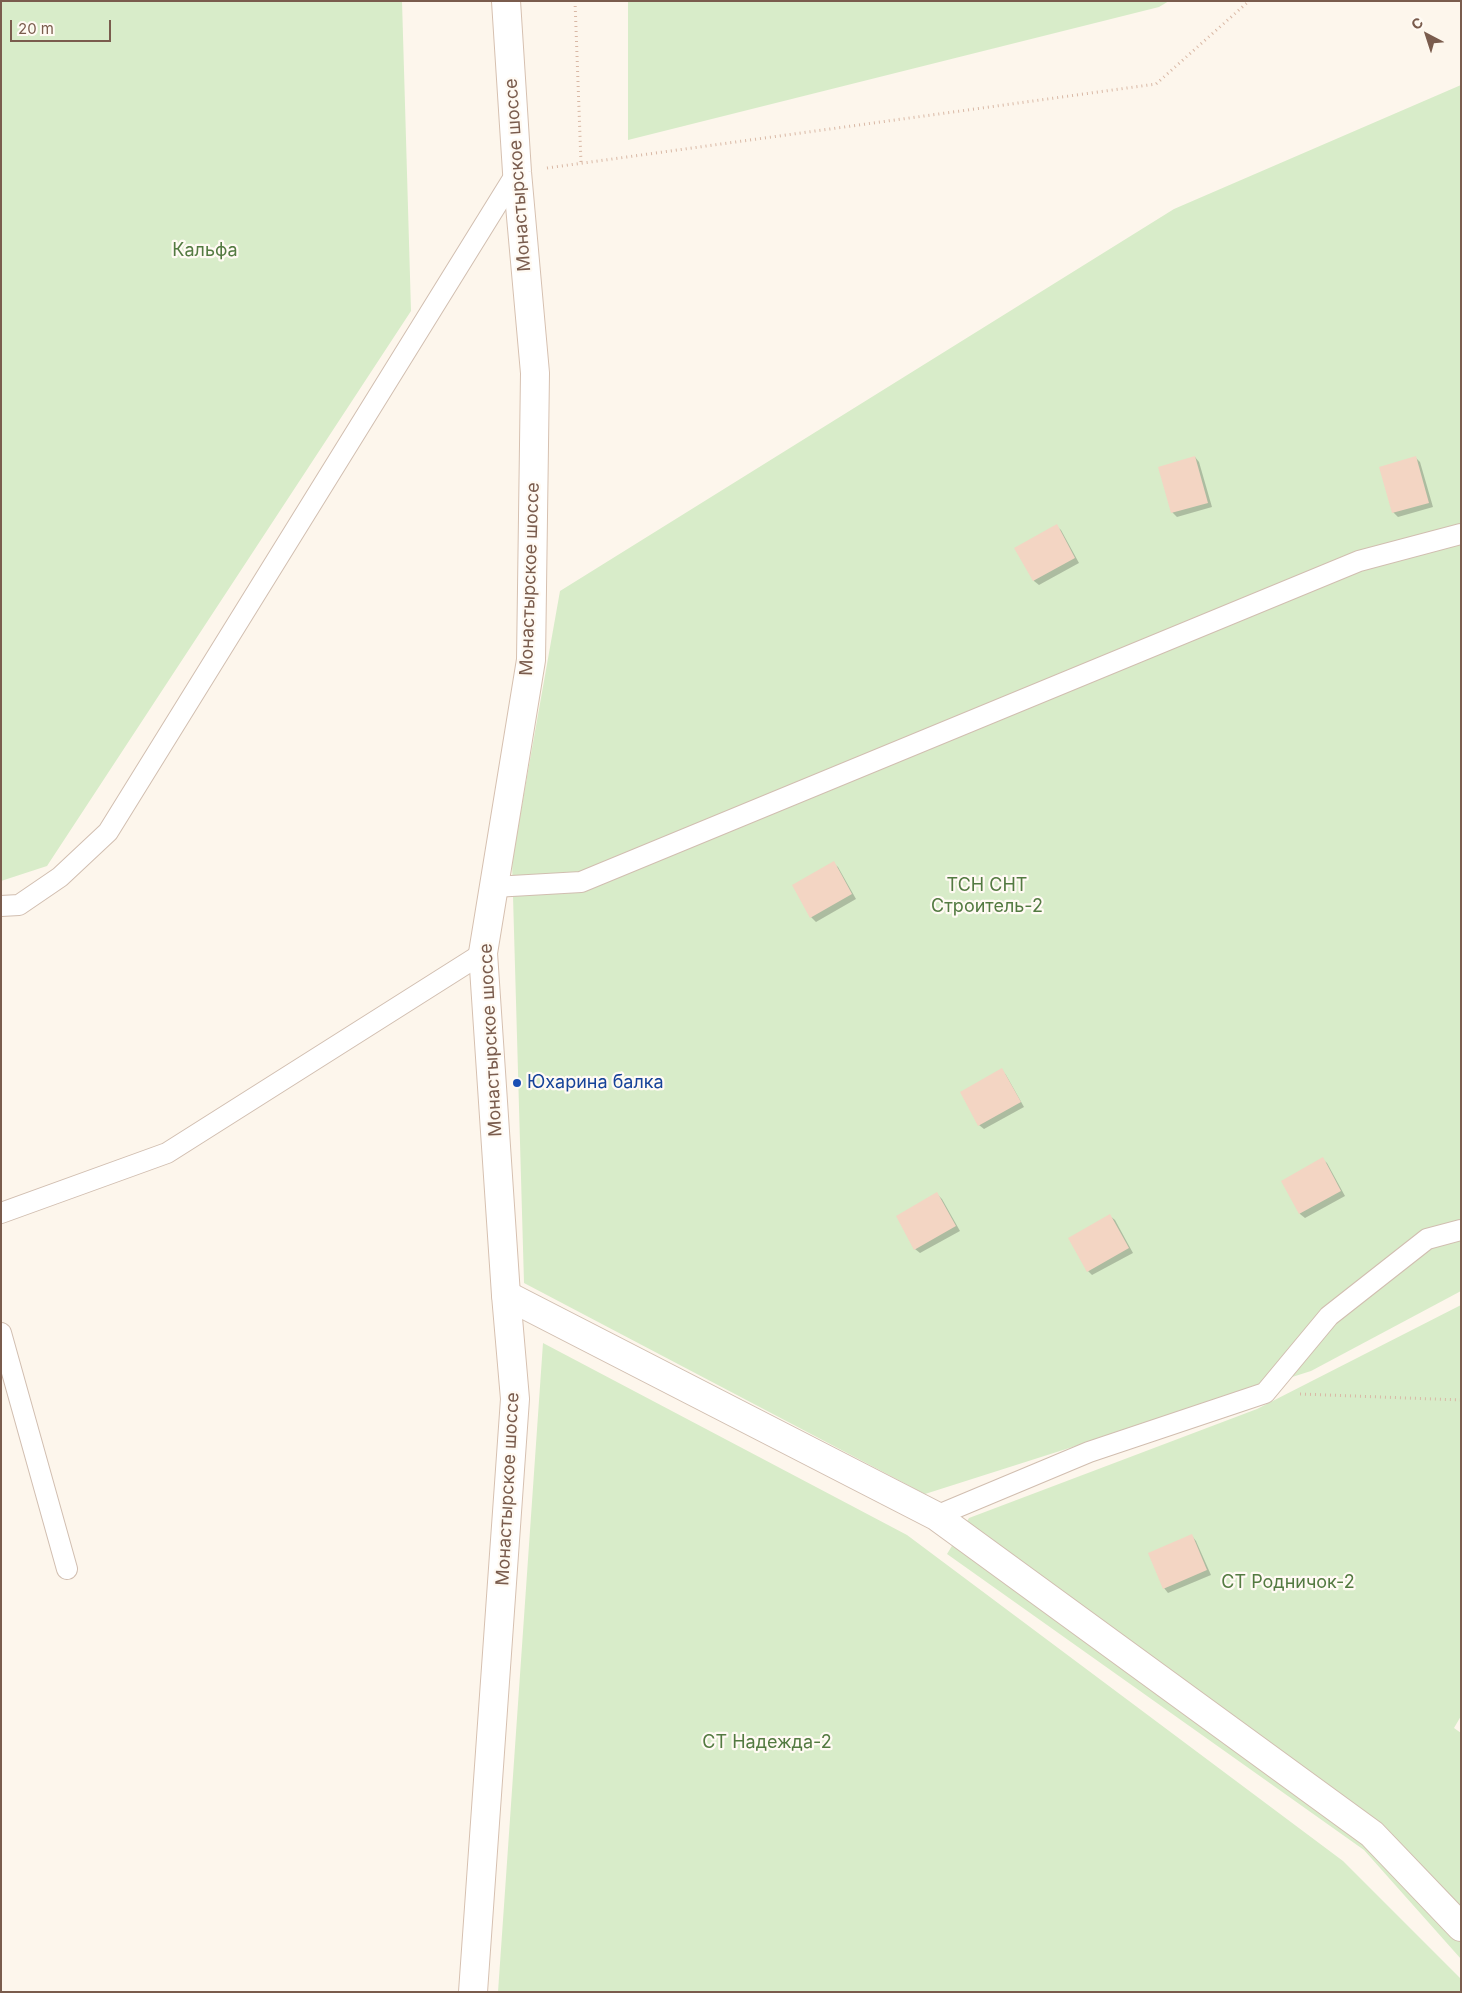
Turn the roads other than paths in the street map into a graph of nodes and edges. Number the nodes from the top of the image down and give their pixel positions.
1 (506, 1) edge
2 (517, 172) junction
3 (1461, 534) edge
4 (494, 887) junction
5 (1, 906) edge
6 (483, 953) junction
7 (1, 1213) edge
8 (1461, 1230) edge
9 (506, 1296) junction
10 (1, 1333) edge
11 (936, 1516) junction
12 (67, 1569) dead end
13 (1461, 1927) edge
14 (473, 1992) edge

1 - 2 main road, Монастырское шоссе
2 - 4 main road, Монастырское шоссе
2 - 5 lane
3 - 4 lane
4 - 6 main road, Монастырское шоссе
6 - 7 lane
6 - 9 main road, Монастырское шоссе
8 - 11 lane
9 - 11 main road
9 - 14 main road, Монастырское шоссе
10 - 12 lane
11 - 13 main road

